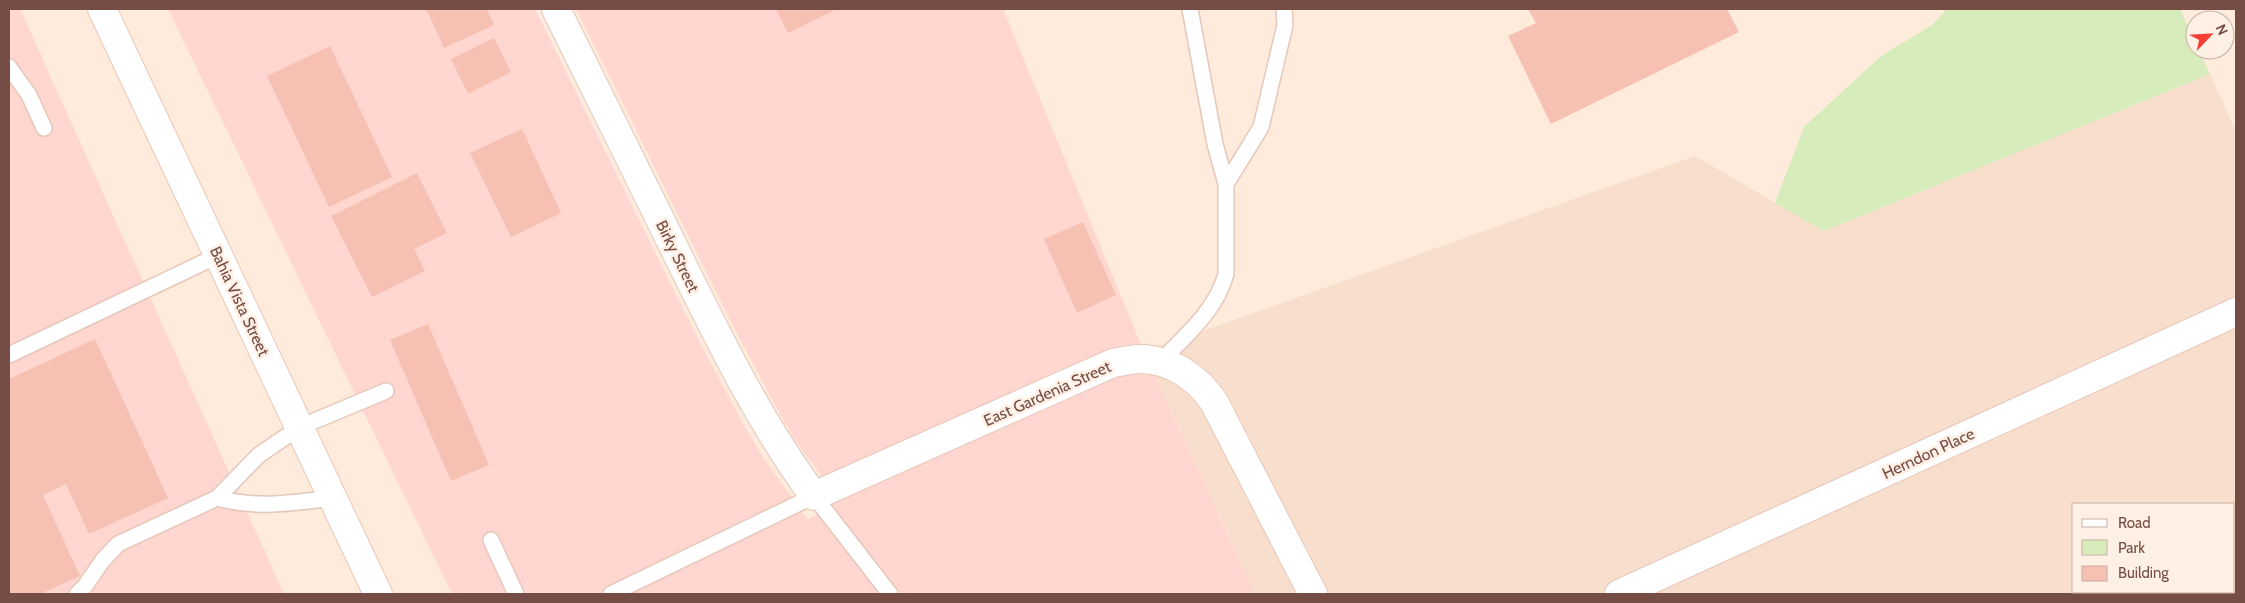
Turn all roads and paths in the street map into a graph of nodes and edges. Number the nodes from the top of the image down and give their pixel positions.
1 (102, 9) edge
2 (556, 9) edge
3 (1190, 9) edge
4 (1284, 9) edge
5 (9, 67) edge
6 (44, 128) dead end
7 (1226, 184) junction
8 (219, 255) junction
9 (2236, 312) edge
10 (9, 355) edge
11 (1160, 362) junction
12 (386, 391) dead end
13 (300, 428) junction
14 (814, 496) junction
15 (217, 498) junction
16 (332, 498) junction
17 (491, 540) dead end
18 (77, 594) edge
19 (378, 594) edge
20 (516, 594) edge
21 (611, 594) edge
22 (890, 594) edge
23 (1313, 594) edge
24 (1619, 594) edge

1 - 8 street, Bahia Vista Street
2 - 14 street, Birky Street
3 - 7 lane
4 - 7 lane
5 - 6 lane
7 - 11 lane
8 - 10 lane
8 - 13 street, Bahia Vista Street
9 - 24 street, Herndon Place
11 - 14 street, East Gardenia Street
11 - 23 street, East Gardenia Street
12 - 13 lane
13 - 15 lane
13 - 16 street, Bahia Vista Street
14 - 21 lane
14 - 22 lane
15 - 16 lane
15 - 18 lane
16 - 19 street, Bahia Vista Street
17 - 20 lane

